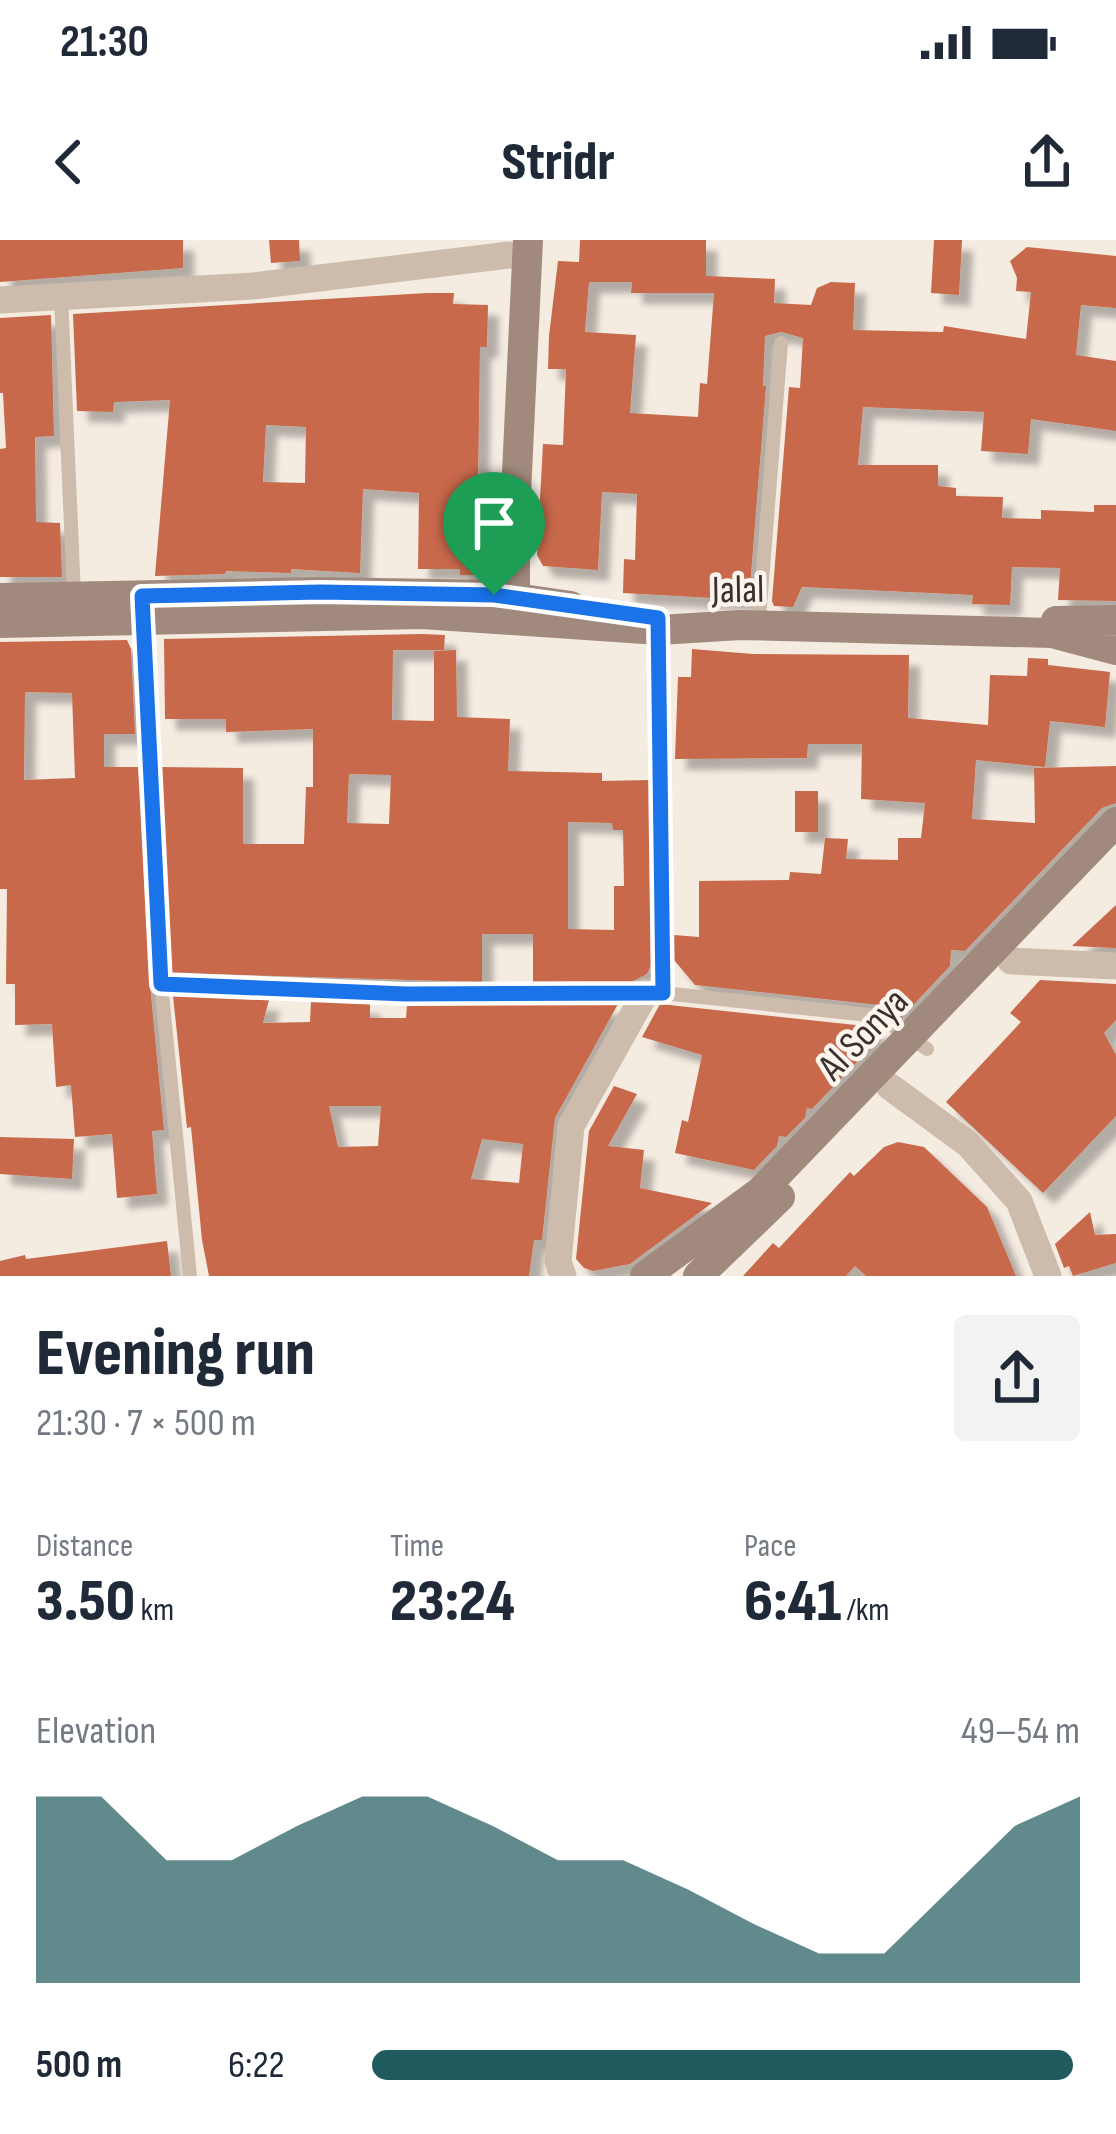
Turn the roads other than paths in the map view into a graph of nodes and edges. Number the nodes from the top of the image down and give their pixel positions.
1 (516, 245) edge
2 (61, 296) junction
3 (0, 300) edge
4 (781, 343) dead end
5 (74, 596) junction
6 (0, 598) edge
7 (141, 606) junction
8 (505, 608) junction
9 (759, 617) junction
10 (1116, 620) edge
11 (0, 623) edge
12 (658, 624) junction
13 (1116, 650) edge
14 (1116, 822) edge
15 (1116, 852) edge
16 (1012, 961) junction
17 (1116, 966) edge
18 (161, 984) junction
19 (654, 992) junction
20 (920, 1043) junction
21 (889, 1086) junction
22 (190, 1276) edge
23 (562, 1276) edge
24 (645, 1276) edge
25 (698, 1276) edge
26 (1048, 1276) edge

1 - 2 street
1 - 8 main road
2 - 3 street
2 - 5 lane
4 - 9 lane
5 - 6 main road, Jalal
5 - 7 main road, Jalal
7 - 8 main road, Jalal
7 - 11 main road, Jalal
7 - 18 lane
8 - 12 main road, Jalal
9 - 10 main road, Jalal
9 - 12 main road, Jalal
12 - 13 main road, Jalal
12 - 19 lane
14 - 20 main road, Al Sonya
15 - 16 main road, Al Sonya
16 - 17 street
16 - 20 main road, Al Sonya
18 - 19 lane
18 - 22 lane
19 - 20 lane
19 - 23 street
20 - 21 main road, Al Sonya
20 - 24 main road, Al Sonya
21 - 25 main road, Al Sonya
21 - 26 street

